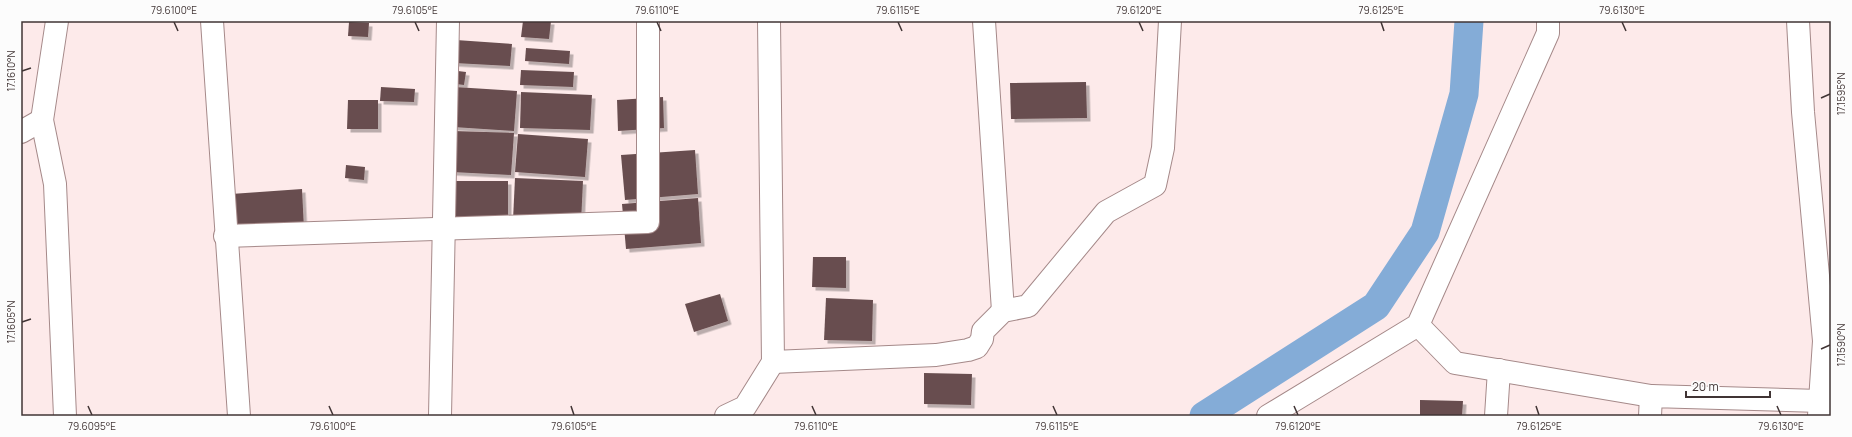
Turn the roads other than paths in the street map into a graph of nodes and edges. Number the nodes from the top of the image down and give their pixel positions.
1 (57, 21) edge
2 (212, 21) edge
3 (448, 21) edge
4 (648, 21) edge
5 (769, 21) edge
6 (984, 21) edge
7 (1170, 21) edge
8 (1548, 21) edge
9 (1798, 21) edge
10 (42, 120) junction
11 (21, 132) edge
12 (443, 228) junction
13 (225, 236) junction
14 (1003, 311) junction
15 (1418, 325) junction
16 (1828, 341) edge
17 (773, 362) junction
18 (1499, 370) junction
19 (1651, 406) edge
20 (1820, 408) edge
21 (65, 416) edge
22 (238, 416) edge
23 (440, 416) edge
24 (726, 416) edge
25 (1268, 416) edge
26 (1496, 416) edge

1 - 10 street
2 - 13 street
3 - 12 street
4 - 12 street
5 - 17 street
6 - 14 street
7 - 14 street
8 - 15 street
9 - 16 street
10 - 11 street
10 - 21 street
12 - 13 street
12 - 23 street
13 - 22 street
14 - 17 street
15 - 18 street
15 - 25 street
16 - 20 street
17 - 24 street
18 - 19 street
18 - 26 street
19 - 20 street

